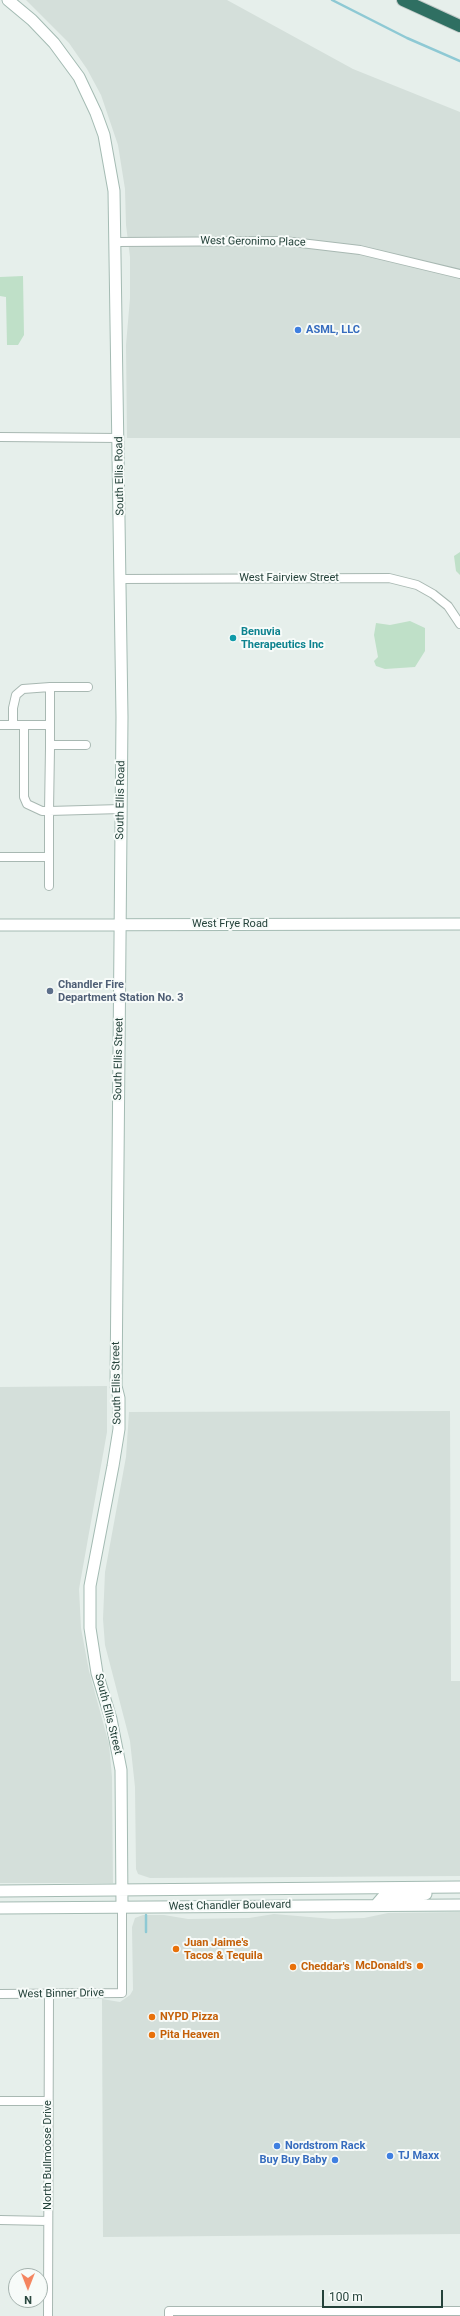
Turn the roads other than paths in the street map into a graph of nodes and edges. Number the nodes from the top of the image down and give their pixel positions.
1 (8, 0) edge
2 (403, 0) edge
3 (460, 26) edge
4 (116, 242) junction
5 (460, 274) edge
6 (0, 437) edge
7 (119, 438) junction
8 (122, 579) junction
9 (460, 624) edge
10 (50, 687) junction
11 (88, 687) dead end
12 (0, 725) edge
13 (13, 725) junction
14 (24, 725) junction
15 (50, 725) junction
16 (50, 745) junction
17 (86, 745) dead end
18 (121, 809) junction
19 (49, 811) junction
20 (0, 857) edge
21 (49, 857) junction
22 (49, 886) dead end
23 (120, 924) junction
24 (460, 924) edge
25 (0, 925) edge
26 (440, 1887) junction
27 (460, 1887) edge
28 (0, 1890) edge
29 (122, 1890) junction
30 (376, 1905) junction
31 (460, 1905) edge
32 (0, 1908) edge
33 (122, 1908) junction
34 (0, 1994) edge
35 (49, 1994) junction
36 (0, 2101) edge
37 (48, 2101) junction
38 (0, 2220) edge
39 (48, 2220) junction
40 (460, 2311) edge
41 (169, 2313) edge
42 (48, 2316) edge

1 - 4 street, South Ellis Road
2 - 3 highway
4 - 5 street, West Geronimo Place
4 - 7 street, South Ellis Road
6 - 7 street
7 - 8 street, South Ellis Road
8 - 9 street, West Fairview Street
8 - 18 street, South Ellis Road
10 - 11 street
10 - 13 street
10 - 15 street
12 - 13 street
13 - 14 street
14 - 15 street
14 - 19 street
15 - 16 street
16 - 17 street
16 - 19 street
18 - 19 street
18 - 23 street, South Ellis Road
19 - 21 street
20 - 21 street
21 - 22 street
23 - 24 street, West Frye Road
23 - 25 street, West Frye Road
23 - 29 street, South Ellis Street
26 - 27 street, West Chandler Boulevard
26 - 29 street, West Chandler Boulevard
26 - 30 street
28 - 29 street, West Chandler Boulevard
29 - 33 street, South Ellis Street
30 - 31 street, West Chandler Boulevard
30 - 33 street, West Chandler Boulevard
32 - 33 street, West Chandler Boulevard
33 - 35 street, West Binner Drive
34 - 35 street, West Binner Drive
35 - 37 street, North Bullmoose Drive
36 - 37 street
37 - 39 street, North Bullmoose Drive
38 - 39 street
39 - 42 street, North Bullmoose Drive
40 - 41 street

